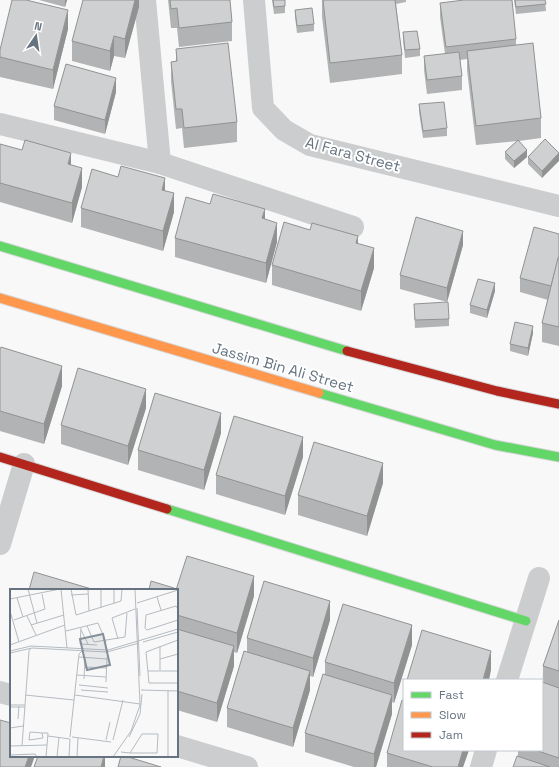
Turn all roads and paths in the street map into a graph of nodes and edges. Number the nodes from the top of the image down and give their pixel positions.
1 (146, 0) edge
2 (254, 0) edge
3 (0, 124) edge
4 (160, 163) junction
5 (559, 206) edge
6 (353, 227) dead end
7 (0, 246) edge
8 (0, 298) edge
9 (559, 404) edge
10 (0, 456) edge
11 (559, 457) edge
12 (24, 464) junction
13 (0, 544) edge
14 (539, 578) dead end
15 (526, 621) junction
16 (507, 679) edge
17 (0, 692) edge
18 (10, 695) edge
19 (178, 746) edge
20 (486, 751) edge
21 (247, 767) edge
22 (480, 767) edge

1 - 4 street
2 - 5 street, Al Fara Street
3 - 4 street
4 - 6 street
7 - 9 street
8 - 11 street, Jassim Bin Ali Street
10 - 12 street
12 - 13 street
12 - 15 street
14 - 15 street
15 - 16 street
17 - 18 street
19 - 21 street
20 - 22 street

